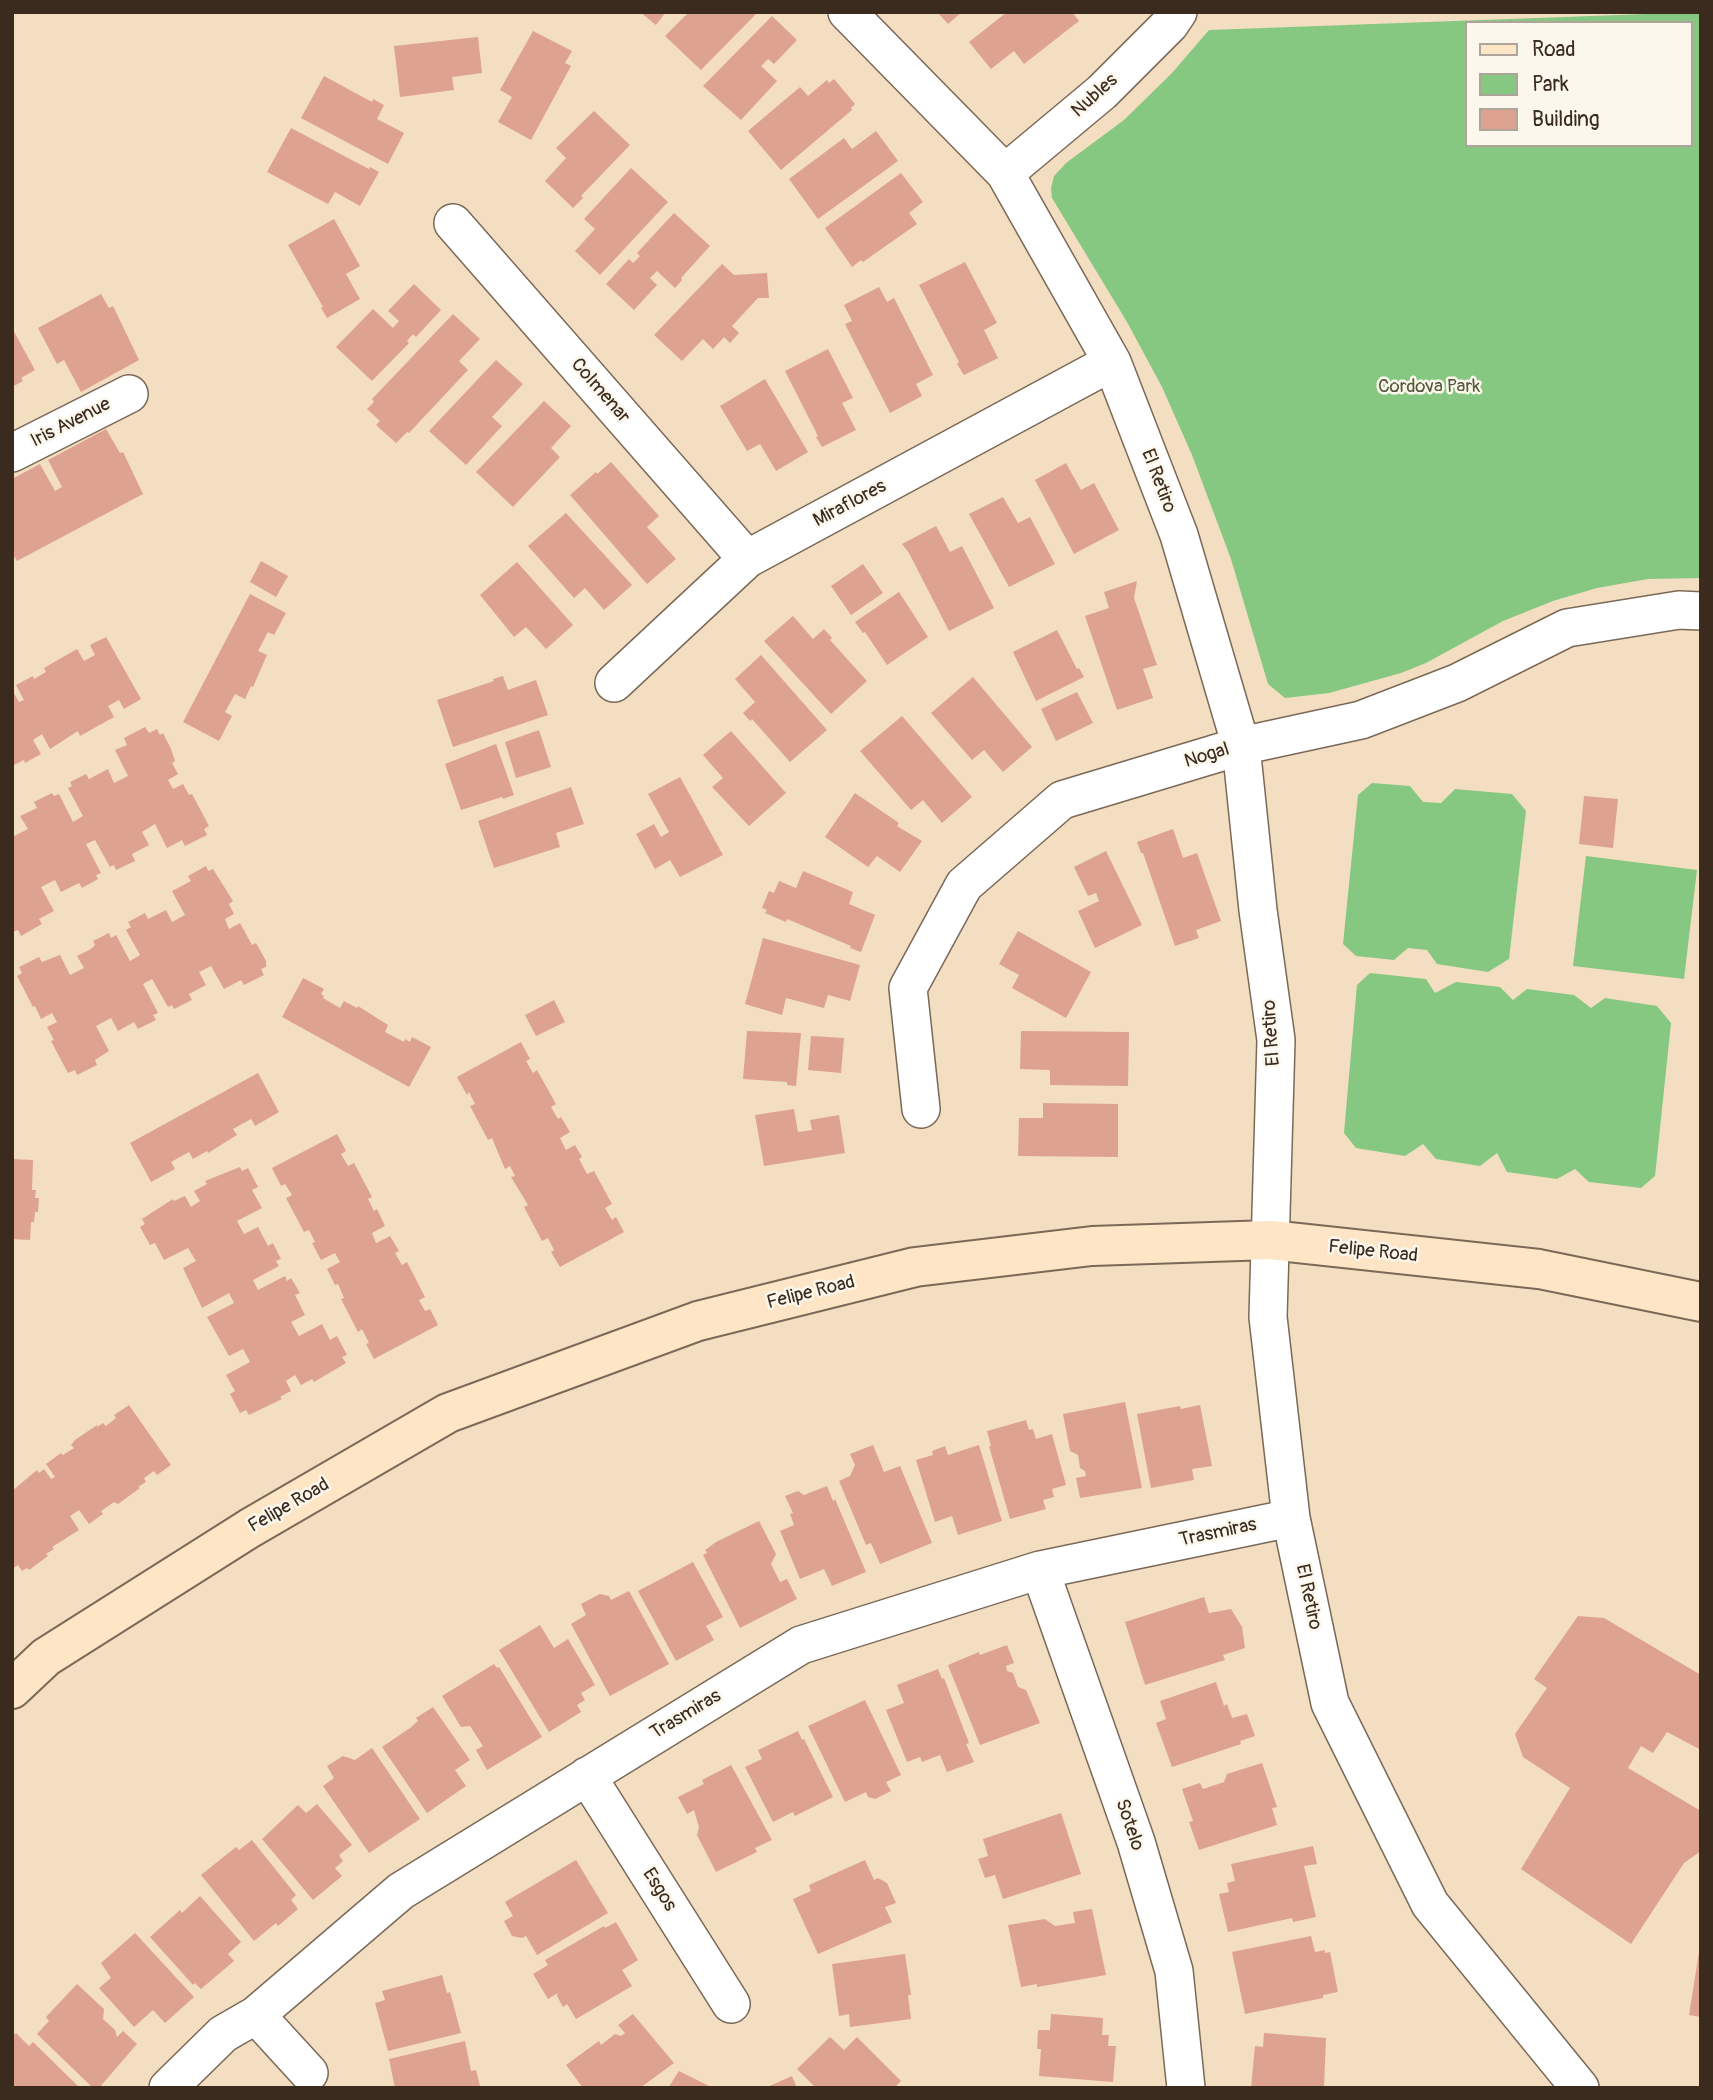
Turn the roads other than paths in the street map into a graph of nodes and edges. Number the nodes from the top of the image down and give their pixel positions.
1 (847, 12) edge
2 (1178, 12) edge
3 (1005, 173) junction
4 (453, 223) dead end
5 (1112, 362) junction
6 (129, 394) dead end
7 (12, 453) edge
8 (747, 559) junction
9 (1701, 611) edge
10 (614, 683) dead end
11 (1241, 746) junction
12 (921, 1109) dead end
13 (1270, 1240) junction
14 (1701, 1303) edge
15 (1291, 1518) junction
16 (1040, 1570) junction
17 (12, 1689) edge
18 (587, 1776) junction
19 (731, 2004) dead end
20 (256, 2015) junction
21 (309, 2073) dead end
22 (168, 2088) edge
23 (1186, 2088) edge
24 (1580, 2088) edge

1 - 3 street, El Retiro
2 - 3 street, Nubles
3 - 5 street, El Retiro
4 - 8 street, Colmenar
5 - 8 street, Miraflores
5 - 11 street, El Retiro
6 - 7 street, Iris Avenue
8 - 10 street, Miraflores
9 - 11 street, Nogal
11 - 12 street, Nogal
11 - 13 street, El Retiro
13 - 14 main road, Felipe Road
13 - 15 street, El Retiro
13 - 17 main road, Felipe Road
15 - 16 street, Trasmiras
15 - 24 street, El Retiro
16 - 18 street, Trasmiras
16 - 23 street, Sotelo
18 - 19 street, Esgos
18 - 20 street, Trasmiras
20 - 21 street
20 - 22 street, Trasmiras

